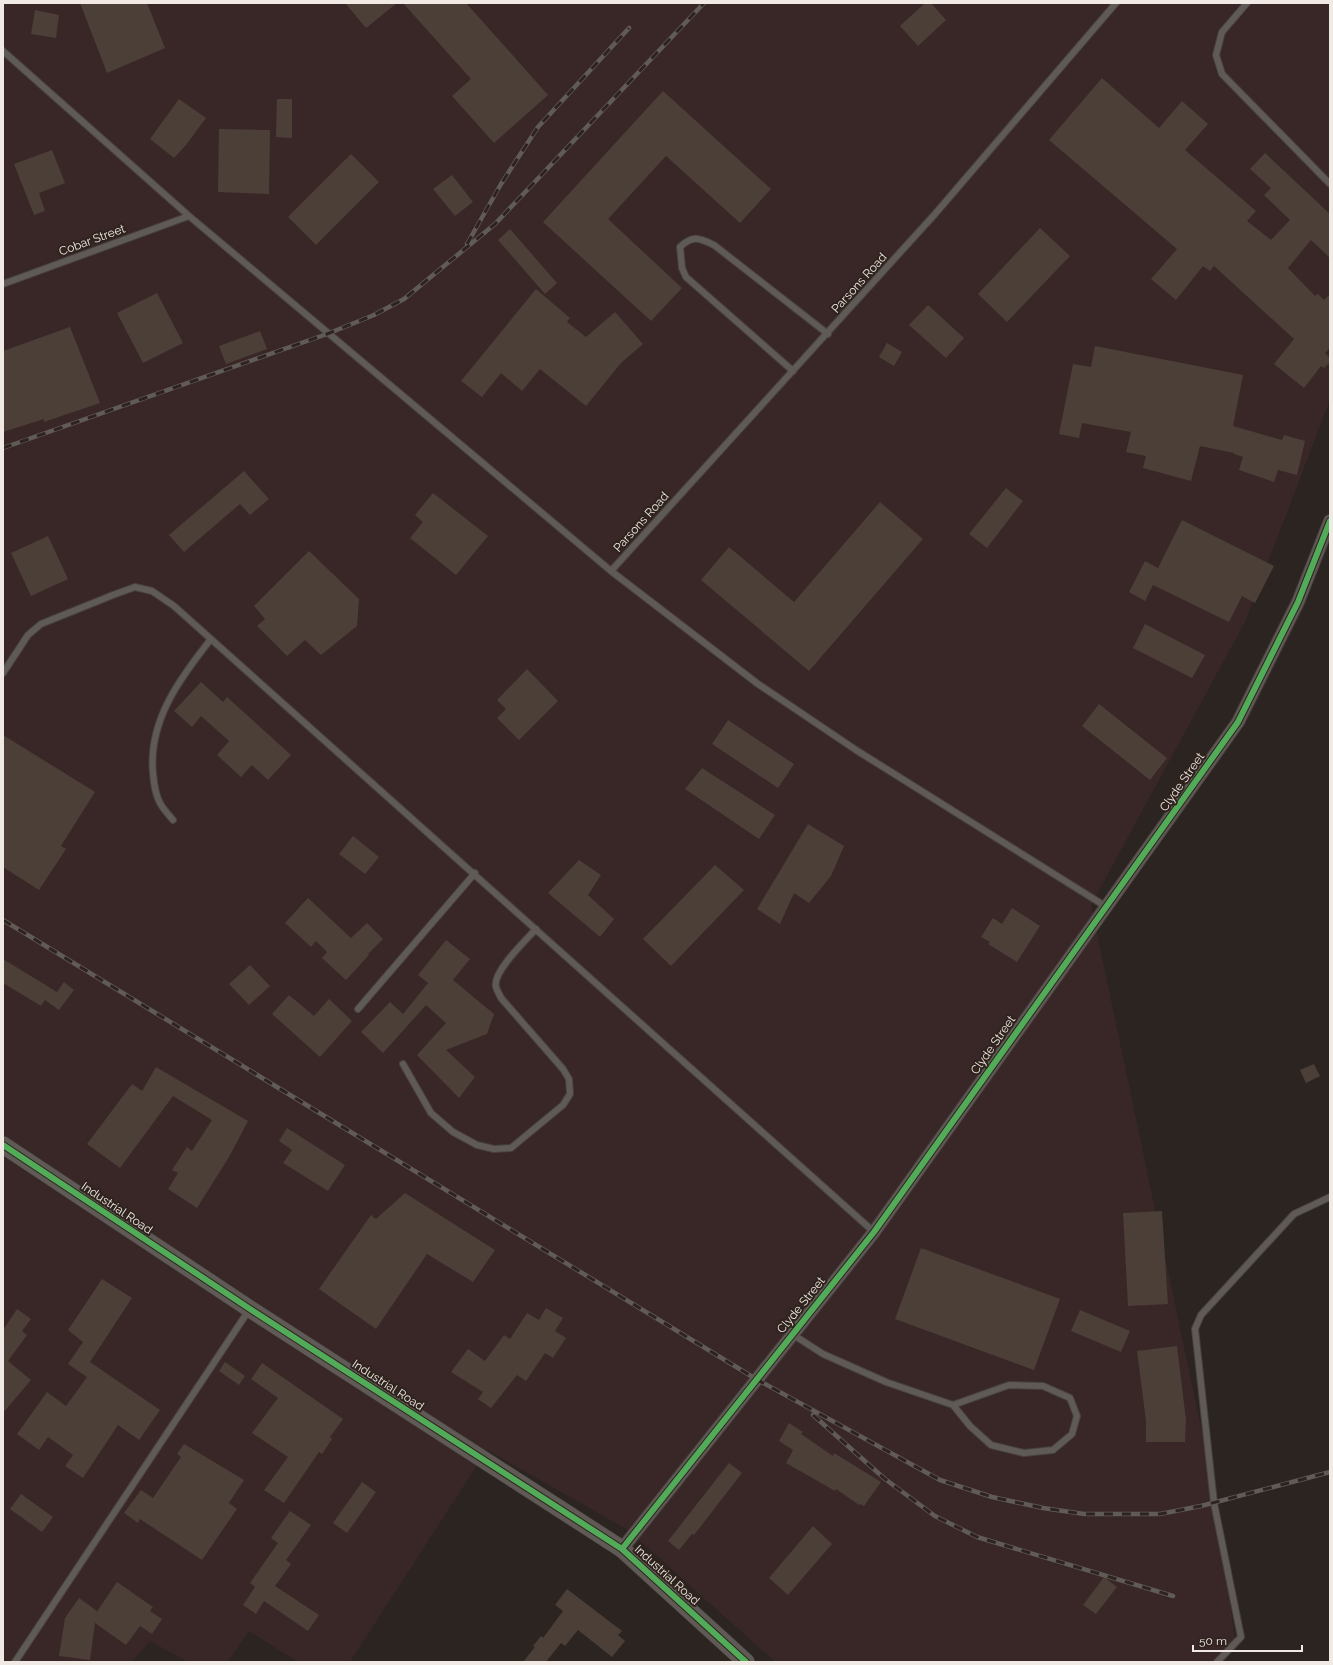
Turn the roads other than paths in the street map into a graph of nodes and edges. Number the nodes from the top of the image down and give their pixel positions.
1 (1116, 3) edge
2 (1247, 3) edge
3 (3, 51) edge
4 (1330, 184) edge
5 (189, 216) junction
6 (3, 284) edge
7 (828, 334) junction
8 (794, 371) junction
9 (1330, 521) edge
10 (611, 571) junction
11 (211, 639) junction
12 (3, 673) edge
13 (173, 820) dead end
14 (475, 873) junction
15 (1105, 906) junction
16 (536, 929) junction
17 (358, 1009) dead end
18 (403, 1064) dead end
19 (3, 1146) edge
20 (1330, 1197) edge
21 (874, 1232) junction
22 (250, 1309) junction
23 (792, 1334) junction
24 (953, 1405) junction
25 (622, 1549) junction
26 (16, 1662) edge
27 (746, 1662) edge
28 (1217, 1662) edge

1 - 7 lane, Parsons Road
2 - 4 lane
3 - 5 lane
5 - 6 lane, Cobar Street
5 - 10 lane
7 - 8 lane, Parsons Road
7 - 8 lane
8 - 10 lane, Parsons Road
9 - 15 street, Clyde Street
10 - 15 lane
11 - 12 lane
11 - 13 lane
11 - 14 lane
14 - 16 lane
14 - 17 lane
15 - 21 street, Clyde Street
16 - 18 lane
16 - 21 lane
19 - 22 street, Industrial Road
20 - 28 lane
21 - 23 street, Clyde Street
22 - 25 street, Industrial Road
22 - 26 lane
23 - 24 lane
23 - 25 street, Clyde Street
24 - 24 lane
25 - 27 street, Industrial Road

